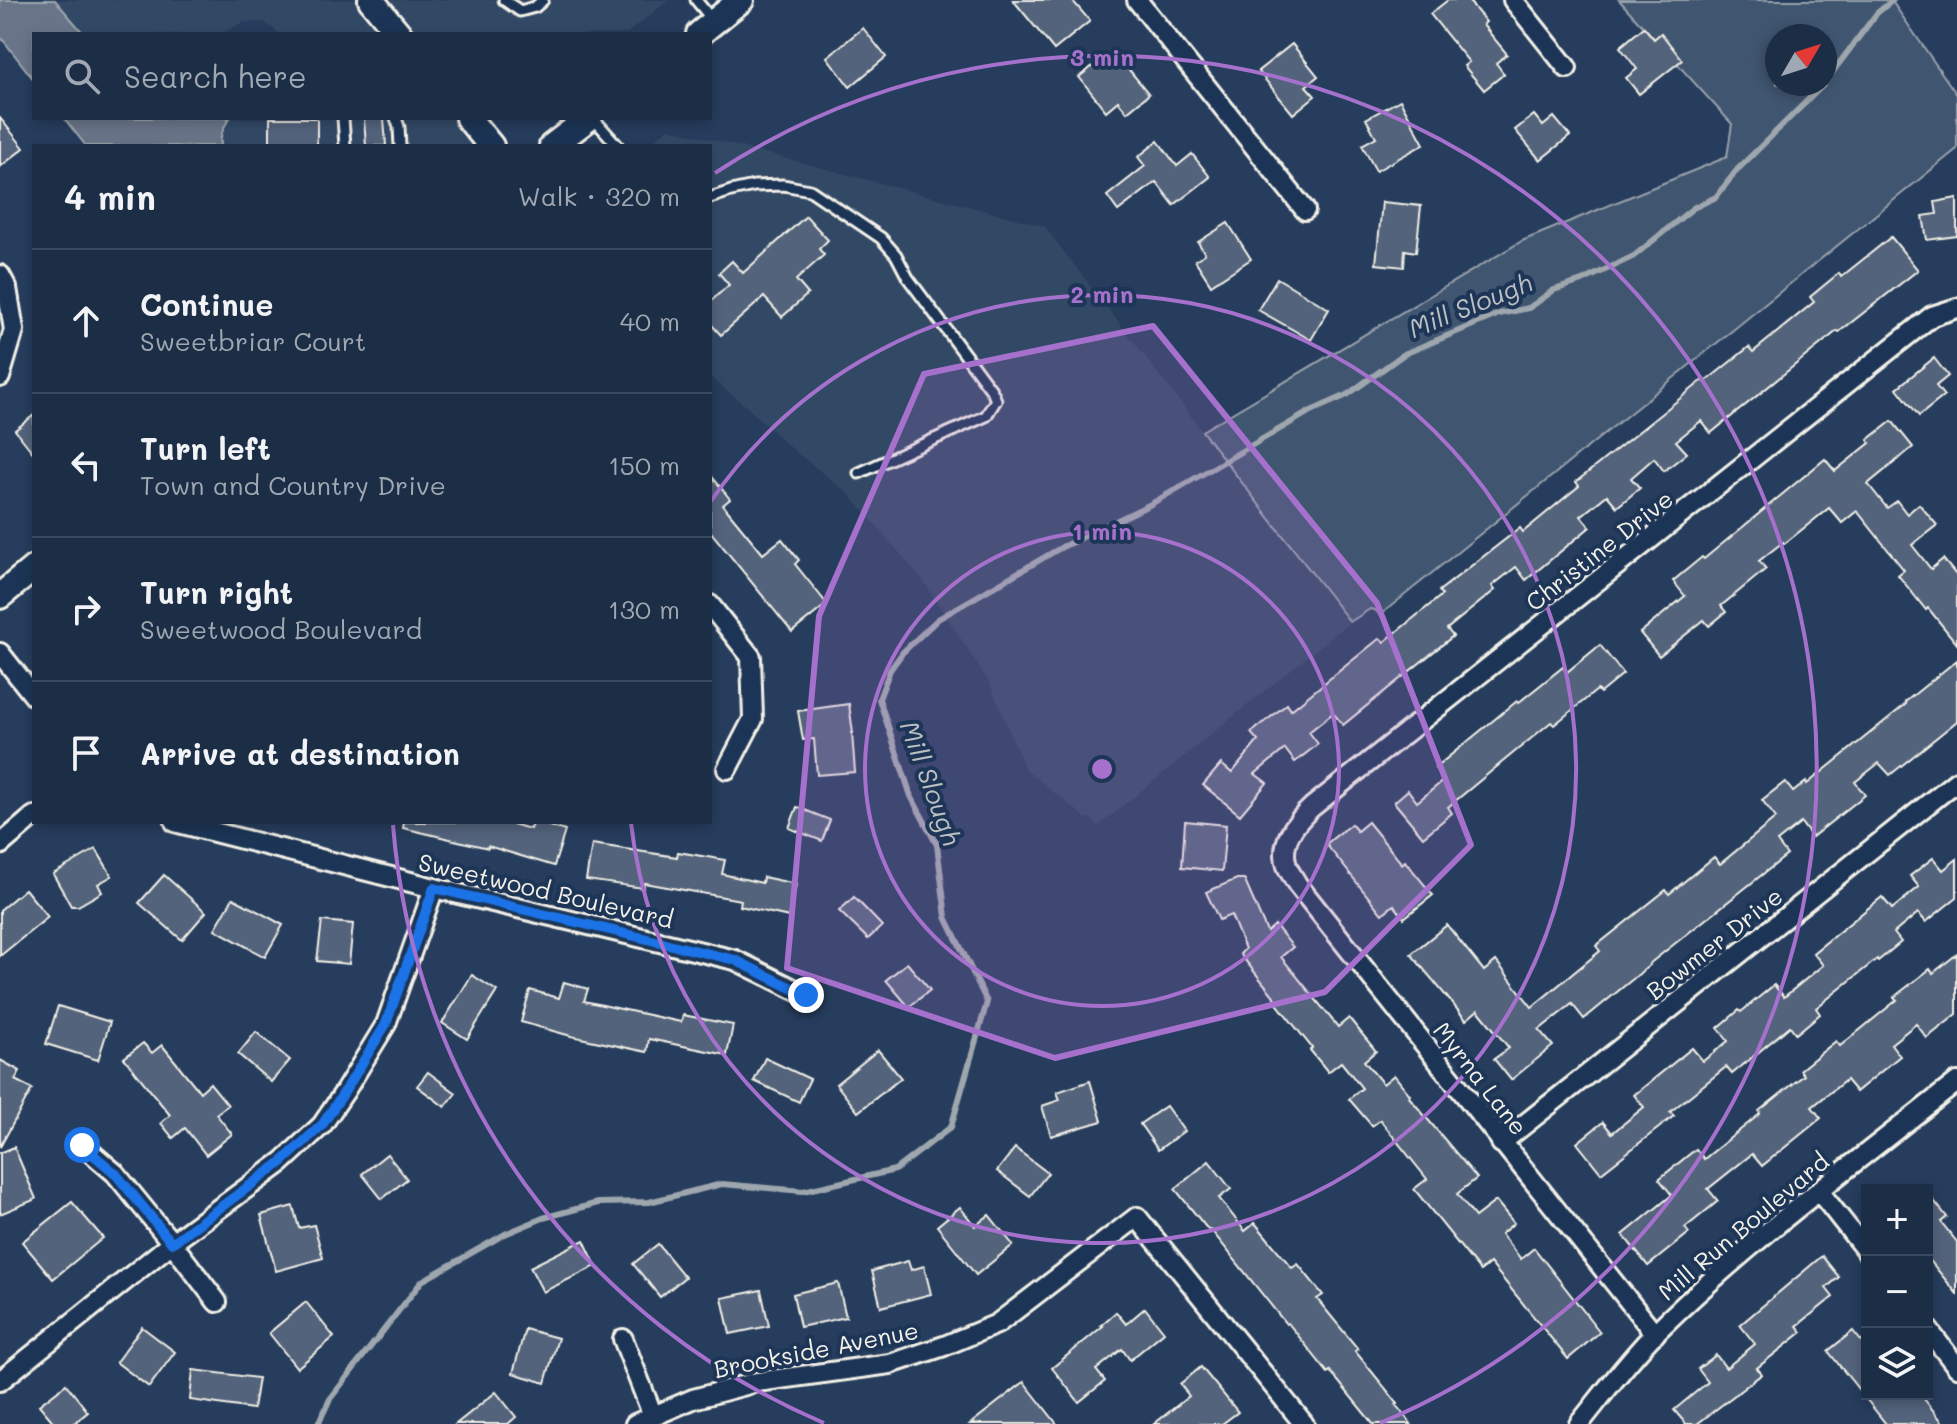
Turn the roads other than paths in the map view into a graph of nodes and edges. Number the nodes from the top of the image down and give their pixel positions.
1 (371, 0) edge
2 (504, 0) edge
3 (543, 0) edge
4 (696, 0) edge
5 (741, 0) edge
6 (1137, 0) edge
7 (1513, 0) edge
8 (706, 28) edge
9 (390, 31) edge
10 (1567, 68) dead end
11 (343, 120) edge
12 (397, 120) edge
13 (470, 120) edge
14 (588, 120) edge
15 (593, 120) edge
16 (345, 144) edge
17 (400, 144) edge
18 (489, 144) edge
19 (555, 144) edge
20 (616, 144) edge
21 (712, 197) edge
22 (1305, 210) dead end
23 (0, 275) edge
24 (1957, 308) edge
25 (0, 377) edge
26 (859, 473) dead end
27 (32, 570) edge
28 (0, 596) edge
29 (712, 608) edge
30 (0, 653) edge
31 (32, 693) edge
32 (727, 769) dead end
33 (1957, 781) edge
34 (32, 818) edge
35 (183, 824) edge
36 (0, 845) edge
37 (1285, 845) joint
38 (434, 888) junction
39 (806, 995) dead end
40 (1957, 1082) edge
41 (1501, 1143) junction
42 (82, 1145) dead end
43 (1819, 1191) junction
44 (172, 1243) junction
45 (1861, 1244) edge
46 (217, 1302) dead end
47 (1655, 1334) junction
48 (1933, 1336) edge
49 (623, 1339) dead end
50 (1957, 1367) edge
51 (0, 1381) edge
52 (653, 1416) junction
53 (1302, 1423) edge
54 (635, 1424) edge
55 (1579, 1424) edge

1 - 9 main road
2 - 3 lane
4 - 8 lane
5 - 8 main road
6 - 22 street
7 - 10 street
11 - 16 lane
12 - 17 lane
13 - 18 main road
14 - 19 main road
15 - 20 lane
21 - 26 lane
23 - 25 street
24 - 37 street, Christine Drive
27 - 28 main road
29 - 32 street
30 - 31 street
33 - 41 street, Bowmer Drive
34 - 36 street
35 - 38 street, Sweetwood Boulevard
37 - 41 street, Myrna Lane
38 - 39 street, Sweetwood Boulevard
38 - 44 street
40 - 43 street, Mill Run Boulevard
41 - 47 street, Myrna Lane
42 - 44 street
43 - 45 street
43 - 47 street, Mill Run Boulevard
44 - 46 street
44 - 51 street
47 - 55 street, Mill Run Boulevard
48 - 50 street
49 - 52 street
52 - 53 street, Brookside Avenue
52 - 54 street, Brookside Avenue

